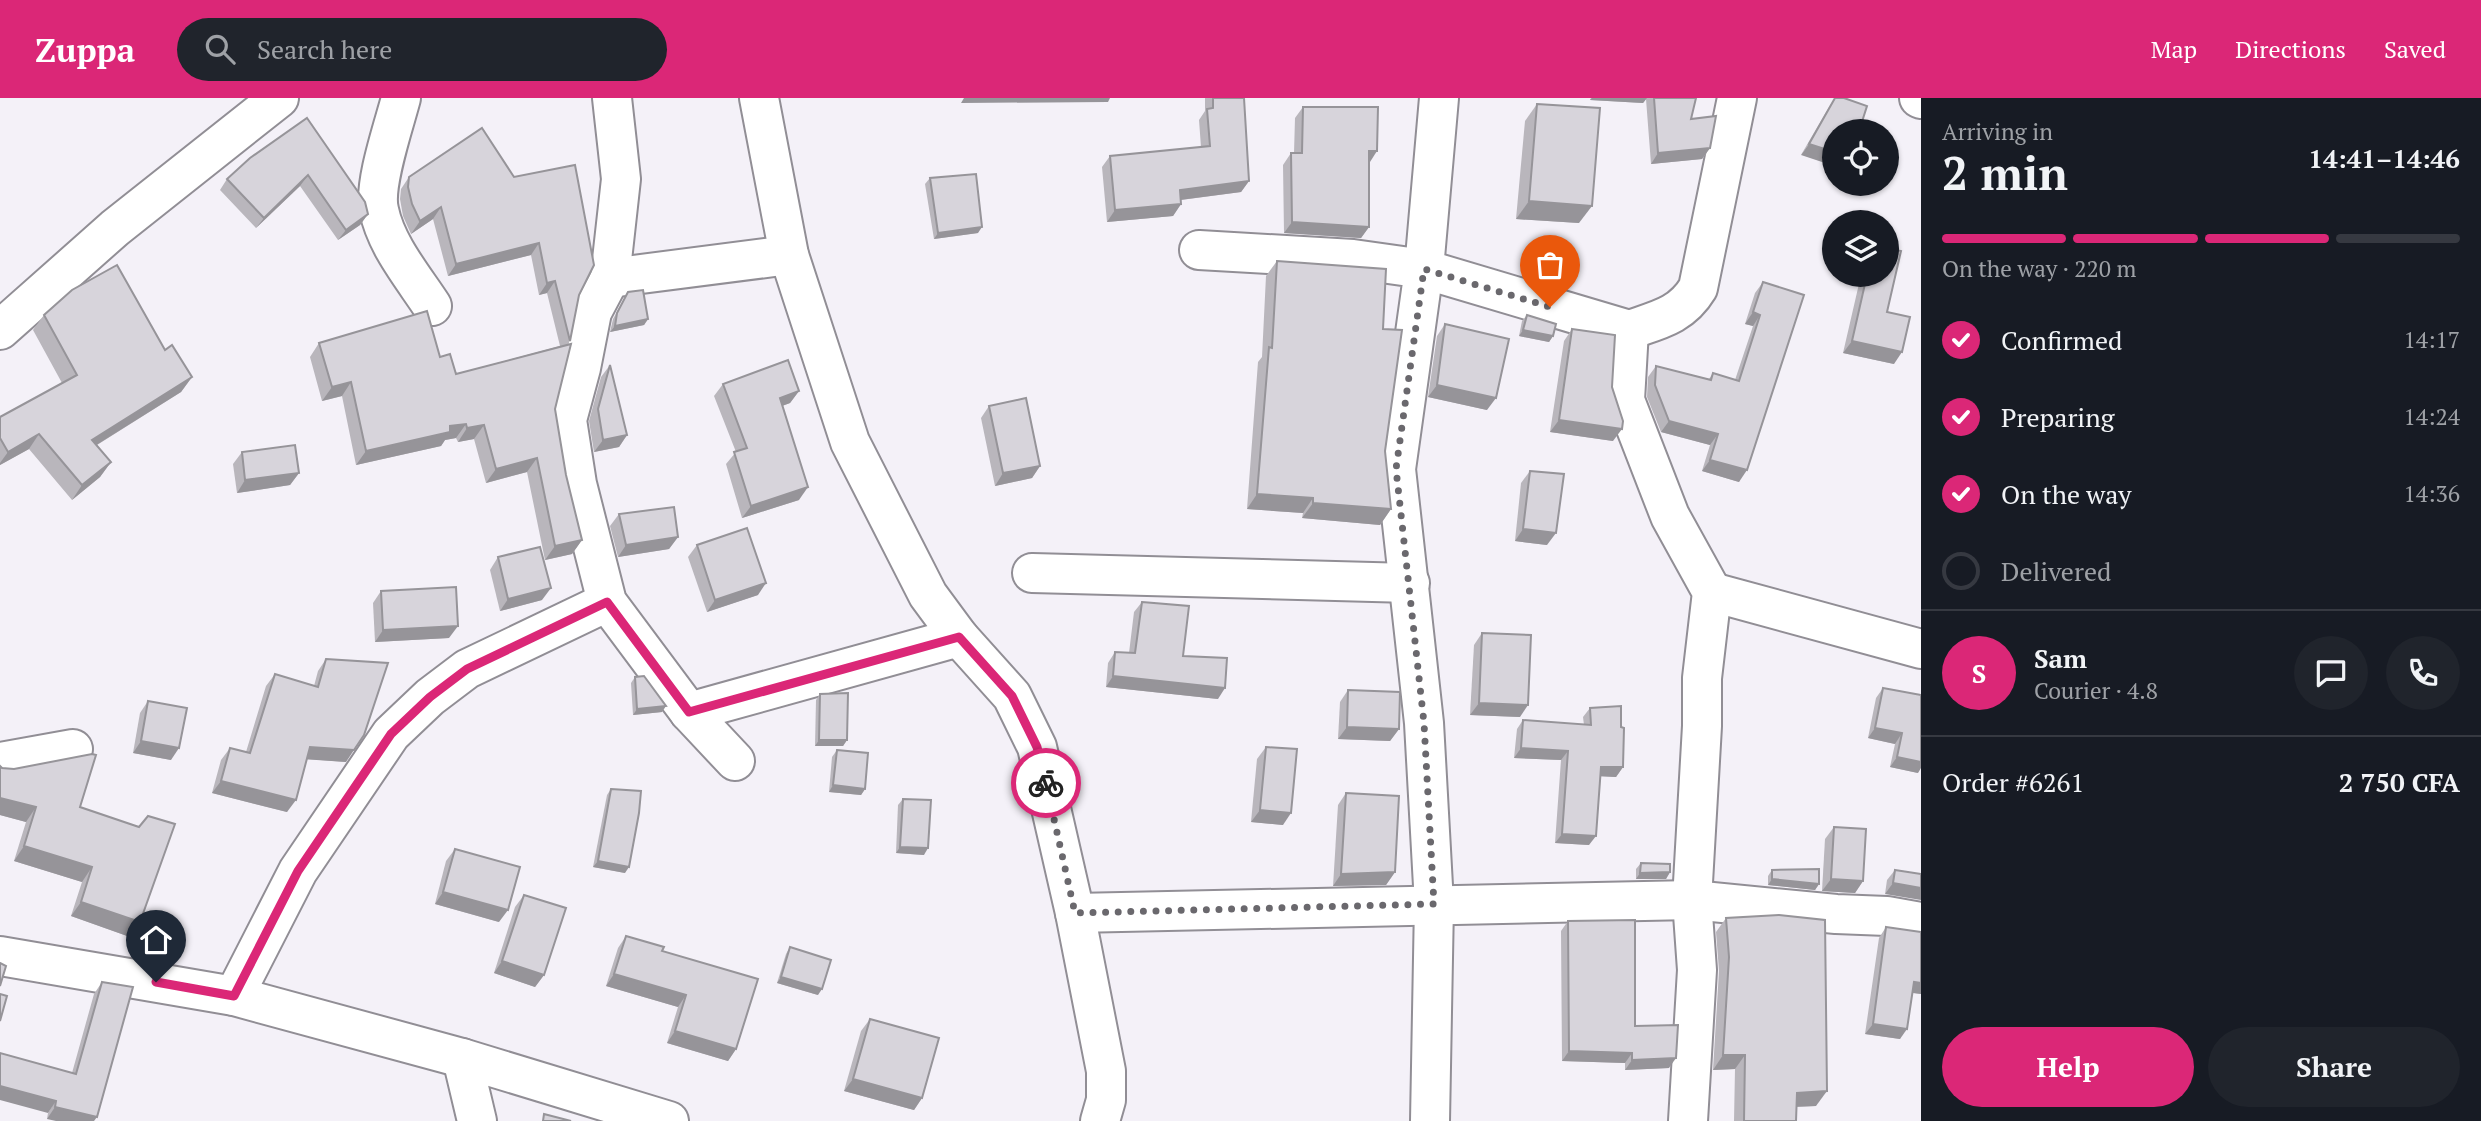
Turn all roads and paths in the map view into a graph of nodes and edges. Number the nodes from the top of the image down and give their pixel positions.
1 (279, 98) edge
2 (401, 98) edge
3 (612, 98) edge
4 (759, 98) edge
5 (1439, 98) edge
6 (1737, 98) edge
7 (1199, 250) dead end
8 (789, 255) junction
9 (1424, 269) junction
10 (610, 278) junction
11 (432, 306) dead end
12 (0, 330) edge
13 (1629, 330) junction
14 (1032, 573) dead end
15 (1410, 583) junction
16 (1712, 592) junction
17 (607, 602) junction
18 (959, 637) junction
19 (1921, 649) edge
20 (689, 712) junction
21 (73, 749) dead end
22 (735, 761) dead end
23 (0, 762) edge
24 (1692, 900) junction
25 (1434, 904) junction
26 (1075, 913) junction
27 (1921, 922) edge
28 (0, 956) edge
29 (234, 996) junction
30 (462, 1058) junction
31 (477, 1121) edge
32 (669, 1121) edge
33 (1100, 1121) edge
34 (1430, 1121) edge
35 (1688, 1121) edge

1 - 12 street
2 - 11 street
3 - 10 street
4 - 8 street
5 - 9 street
6 - 13 street
7 - 9 street
8 - 10 street
8 - 18 street
9 - 13 street
9 - 15 street
10 - 17 street
13 - 16 street
14 - 15 street
15 - 25 street
16 - 19 street
16 - 24 street
17 - 20 street
17 - 29 street
18 - 20 street
18 - 26 street
20 - 22 street
21 - 23 street
24 - 25 street
24 - 27 street
24 - 35 street
25 - 26 street
25 - 34 street
26 - 33 street
28 - 29 street
29 - 30 street
30 - 31 street
30 - 32 street

